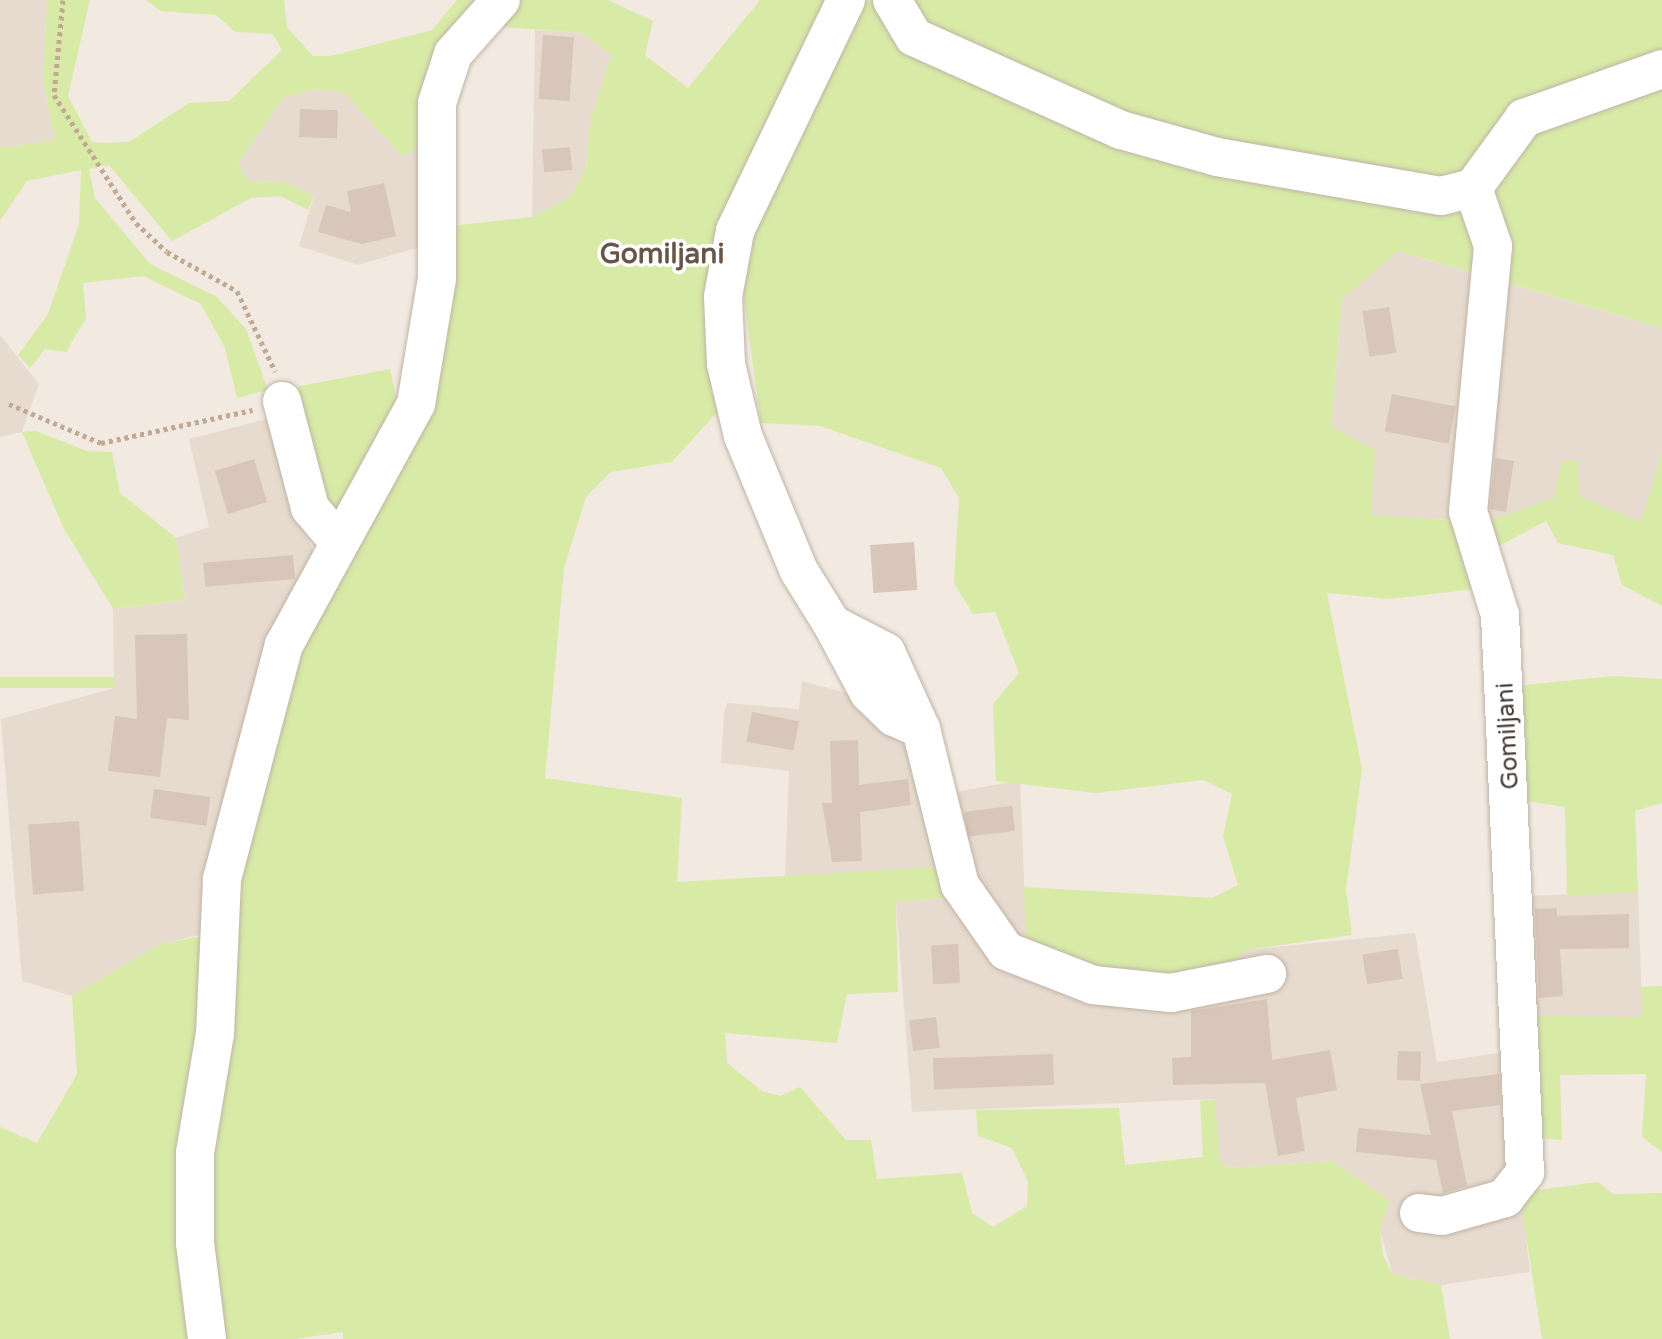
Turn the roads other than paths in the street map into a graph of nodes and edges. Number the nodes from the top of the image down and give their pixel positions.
1 (501, 0) edge
2 (846, 0) edge
3 (892, 0) edge
4 (1662, 69) edge
5 (1473, 188) junction
6 (282, 401) road end
7 (337, 540) junction
8 (1267, 974) dead end
9 (1419, 1213) dead end
10 (207, 1339) edge

1 - 7 street
2 - 8 street
3 - 5 street
4 - 5 street
5 - 9 street, Gomiljani
6 - 7 street
7 - 10 street

